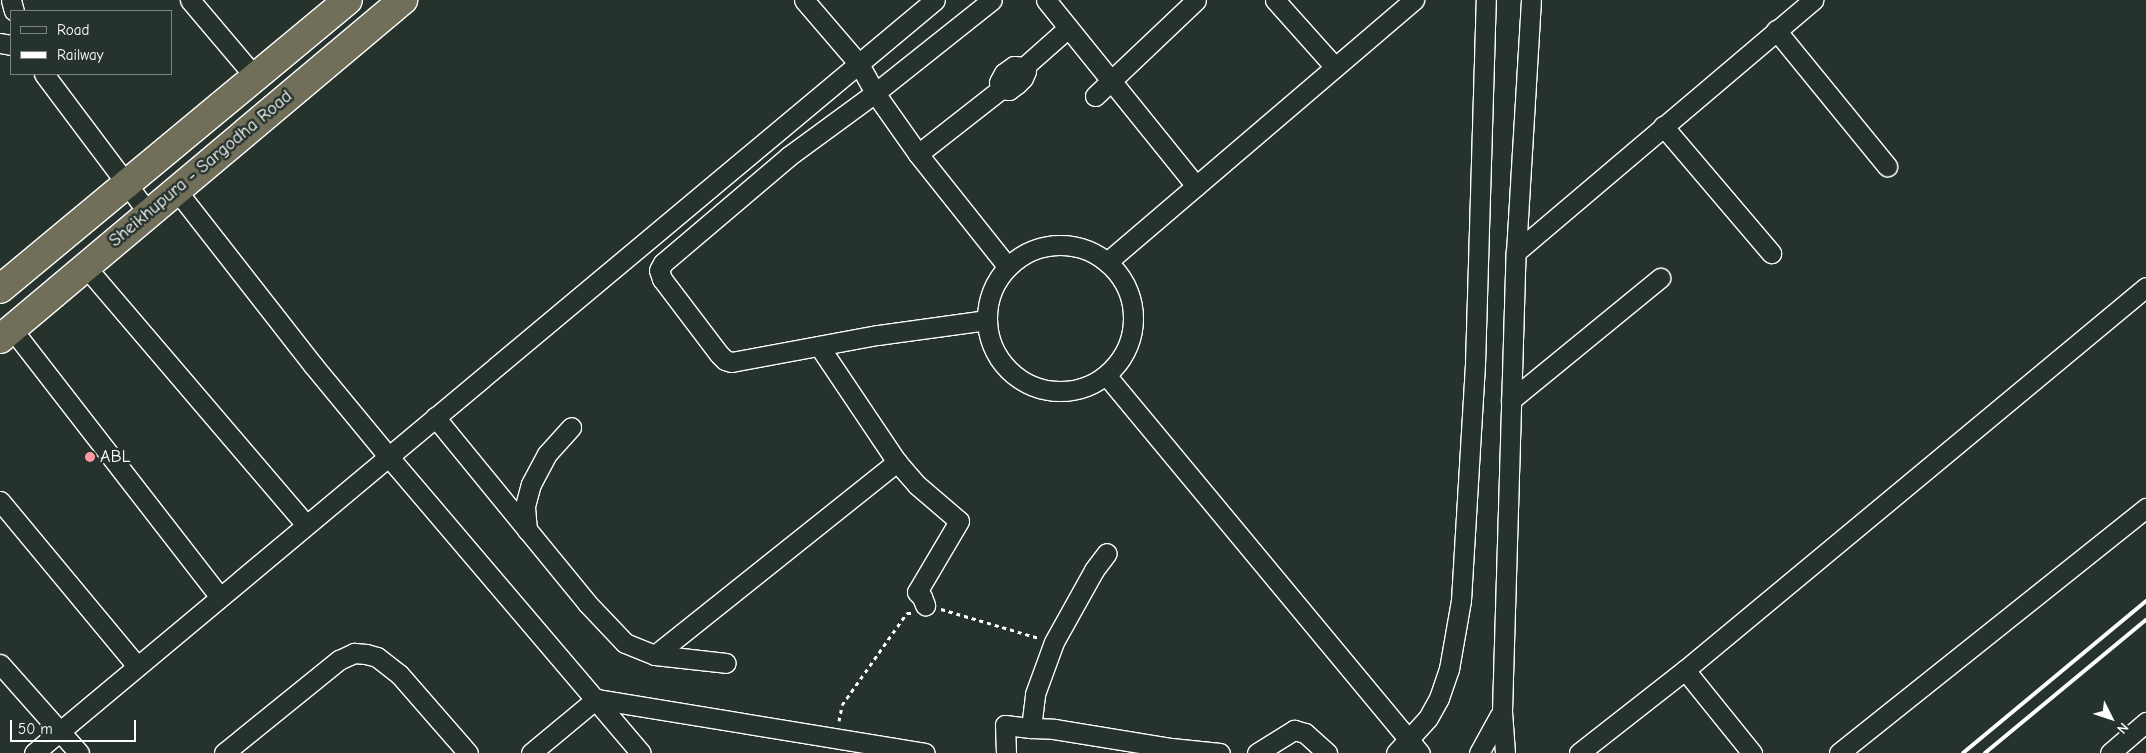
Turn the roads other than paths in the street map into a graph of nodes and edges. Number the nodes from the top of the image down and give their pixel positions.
1 (190, 0) edge
2 (348, 0) edge
3 (404, 0) edge
4 (804, 0) edge
5 (935, 0) edge
6 (992, 0) edge
7 (1046, 0) edge
8 (1196, 0) edge
9 (1275, 0) edge
10 (1414, 0) edge
11 (1486, 0) edge
12 (1531, 0) edge
13 (1813, 0) edge
14 (1068, 28) junction
15 (1776, 30) junction
16 (859, 64) junction
17 (1335, 67) junction
18 (45, 75) edge
19 (255, 77) junction
20 (1111, 81) junction
21 (875, 93) junction
22 (1095, 96) dead end
23 (1663, 126) junction
24 (918, 154) junction
25 (1888, 166) dead end
26 (124, 184) junction
27 (1196, 186) junction
28 (177, 191) junction
29 (149, 214) junction
30 (1516, 252) junction
31 (1771, 253) dead end
32 (1107, 262) junction
33 (86, 266) junction
34 (1008, 267) junction
35 (1660, 278) dead end
36 (2146, 287) edge
37 (0, 288) edge
38 (988, 320) junction
39 (6, 334) edge
40 (819, 346) junction
41 (1106, 375) junction
42 (1511, 400) junction
43 (435, 417) junction
44 (571, 427) dead end
45 (388, 456) junction
46 (897, 462) junction
47 (0, 500) edge
48 (2146, 508) edge
49 (306, 525) junction
50 (527, 530) junction
51 (1107, 553) dead end
52 (220, 597) junction
53 (925, 605) road end
54 (655, 655) junction
55 (726, 663) dead end
56 (0, 664) edge
57 (137, 666) junction
58 (1685, 670) junction
59 (596, 699) junction
60 (1502, 711) junction
61 (2146, 722) edge
62 (1031, 728) junction
63 (60, 731) junction
64 (1415, 746) edge
65 (34, 753) edge
66 (79, 753) edge
67 (224, 753) edge
68 (468, 753) edge
69 (531, 753) edge
70 (641, 753) edge
71 (925, 753) edge
72 (1006, 753) edge
73 (1220, 753) edge
74 (1257, 753) edge
75 (1327, 753) edge
76 (1396, 753) edge
77 (1480, 753) edge
78 (1504, 753) edge
79 (1579, 753) edge
80 (1752, 753) edge
81 (1840, 753) edge
82 (2110, 753) edge

1 - 19 street
2 - 19 highway, Sheikhupura - Sargodha Road
3 - 28 highway, Sheikhupura - Sargodha Road
4 - 16 street
5 - 16 street
6 - 21 street
7 - 14 street
8 - 20 street
9 - 17 street
10 - 17 street
11 - 64 street
12 - 30 street
13 - 15 street
14 - 20 street
14 - 24 street
15 - 23 street
15 - 25 street
16 - 21 street
16 - 43 street
17 - 27 street
18 - 26 street
19 - 26 highway, Sheikhupura - Sargodha Road
20 - 22 street
20 - 27 street
21 - 24 street
21 - 40 street
23 - 30 street
23 - 31 street
24 - 34 street
26 - 29 street
26 - 37 highway, Sheikhupura - Sargodha Road
27 - 32 street
28 - 29 highway, Sheikhupura - Sargodha Road
28 - 45 street
29 - 33 highway, Sheikhupura - Sargodha Road
30 - 42 street
32 - 34 street
32 - 41 street
33 - 39 highway, Sheikhupura - Sargodha Road
33 - 49 street
34 - 38 street
35 - 42 street
36 - 58 street
38 - 40 street
38 - 41 street
39 - 52 street
40 - 46 street
41 - 64 street
42 - 60 street
43 - 45 street
43 - 50 street
44 - 50 street
45 - 49 street
45 - 59 street
46 - 53 street
46 - 54 street
47 - 57 street
48 - 81 street
49 - 52 street
50 - 54 street
51 - 62 street
52 - 57 street
54 - 55 street
56 - 63 street
57 - 63 street
58 - 79 street
58 - 80 street
59 - 69 street
59 - 70 street
59 - 71 street
60 - 77 street
60 - 78 street
61 - 82 street
62 - 72 street
62 - 73 street
63 - 65 street
63 - 66 street
64 - 76 street
67 - 68 street
74 - 75 street

